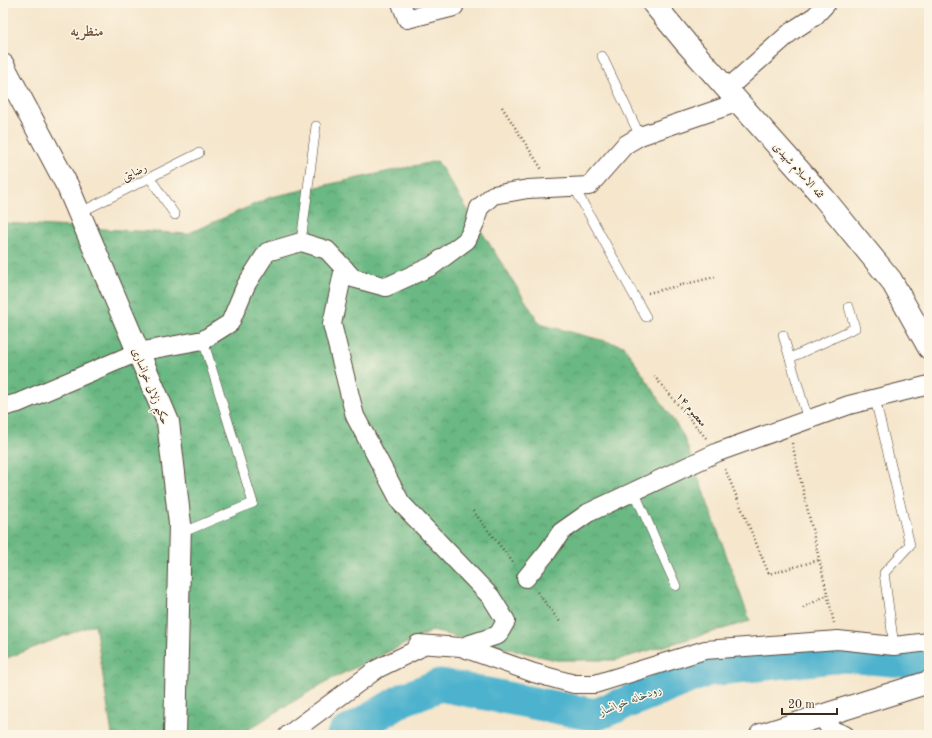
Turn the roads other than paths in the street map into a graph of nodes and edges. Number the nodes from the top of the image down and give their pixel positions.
1 (401, 3) edge
2 (654, 3) edge
3 (828, 3) edge
4 (454, 7) dead end
5 (602, 56) dead end
6 (3, 65) edge
7 (733, 96) junction
8 (316, 126) dead end
9 (640, 136) junction
10 (199, 153) dead end
11 (150, 178) junction
12 (574, 187) junction
13 (79, 213) junction
14 (175, 215) dead end
15 (301, 242) junction
16 (344, 268) junction
17 (850, 307) dead end
18 (646, 317) dead end
19 (783, 335) dead end
20 (203, 340) junction
21 (929, 348) edge
22 (138, 352) junction
23 (790, 358) junction
24 (929, 386) edge
25 (875, 399) junction
26 (3, 407) edge
27 (808, 420) junction
28 (634, 491) junction
29 (179, 534) junction
30 (526, 578) dead end
31 (676, 586) dead end
32 (929, 642) edge
33 (894, 646) junction
34 (462, 647) junction
35 (929, 682) edge
36 (821, 715) junction
37 (176, 735) edge
38 (288, 735) edge
39 (761, 735) edge
40 (845, 735) edge

1 - 4 street
2 - 7 street, ثقه الاسلام شهیدی
3 - 7 street
5 - 9 lane
6 - 13 street, حکیم زلالی خوانساری
7 - 9 street
7 - 21 street, ثقه الاسلام شهیدی
8 - 15 lane
9 - 12 street
10 - 11 lane, رضایتی
11 - 13 lane, رضایتی
11 - 14 lane
12 - 16 street
12 - 18 lane
13 - 22 street, حکیم زلالی خوانساری
15 - 16 street
15 - 20 street
16 - 34 street
17 - 23 lane
19 - 23 lane
20 - 22 street
20 - 29 lane
22 - 26 street
22 - 29 street, حکیم زلالی خوانساری
23 - 27 lane
24 - 25 street
25 - 27 street
25 - 33 lane
27 - 28 street
28 - 30 street
28 - 31 lane
29 - 37 street, حکیم زلالی خوانساری
32 - 33 street
33 - 34 street
34 - 38 street
35 - 36 street
36 - 39 street
36 - 40 street

